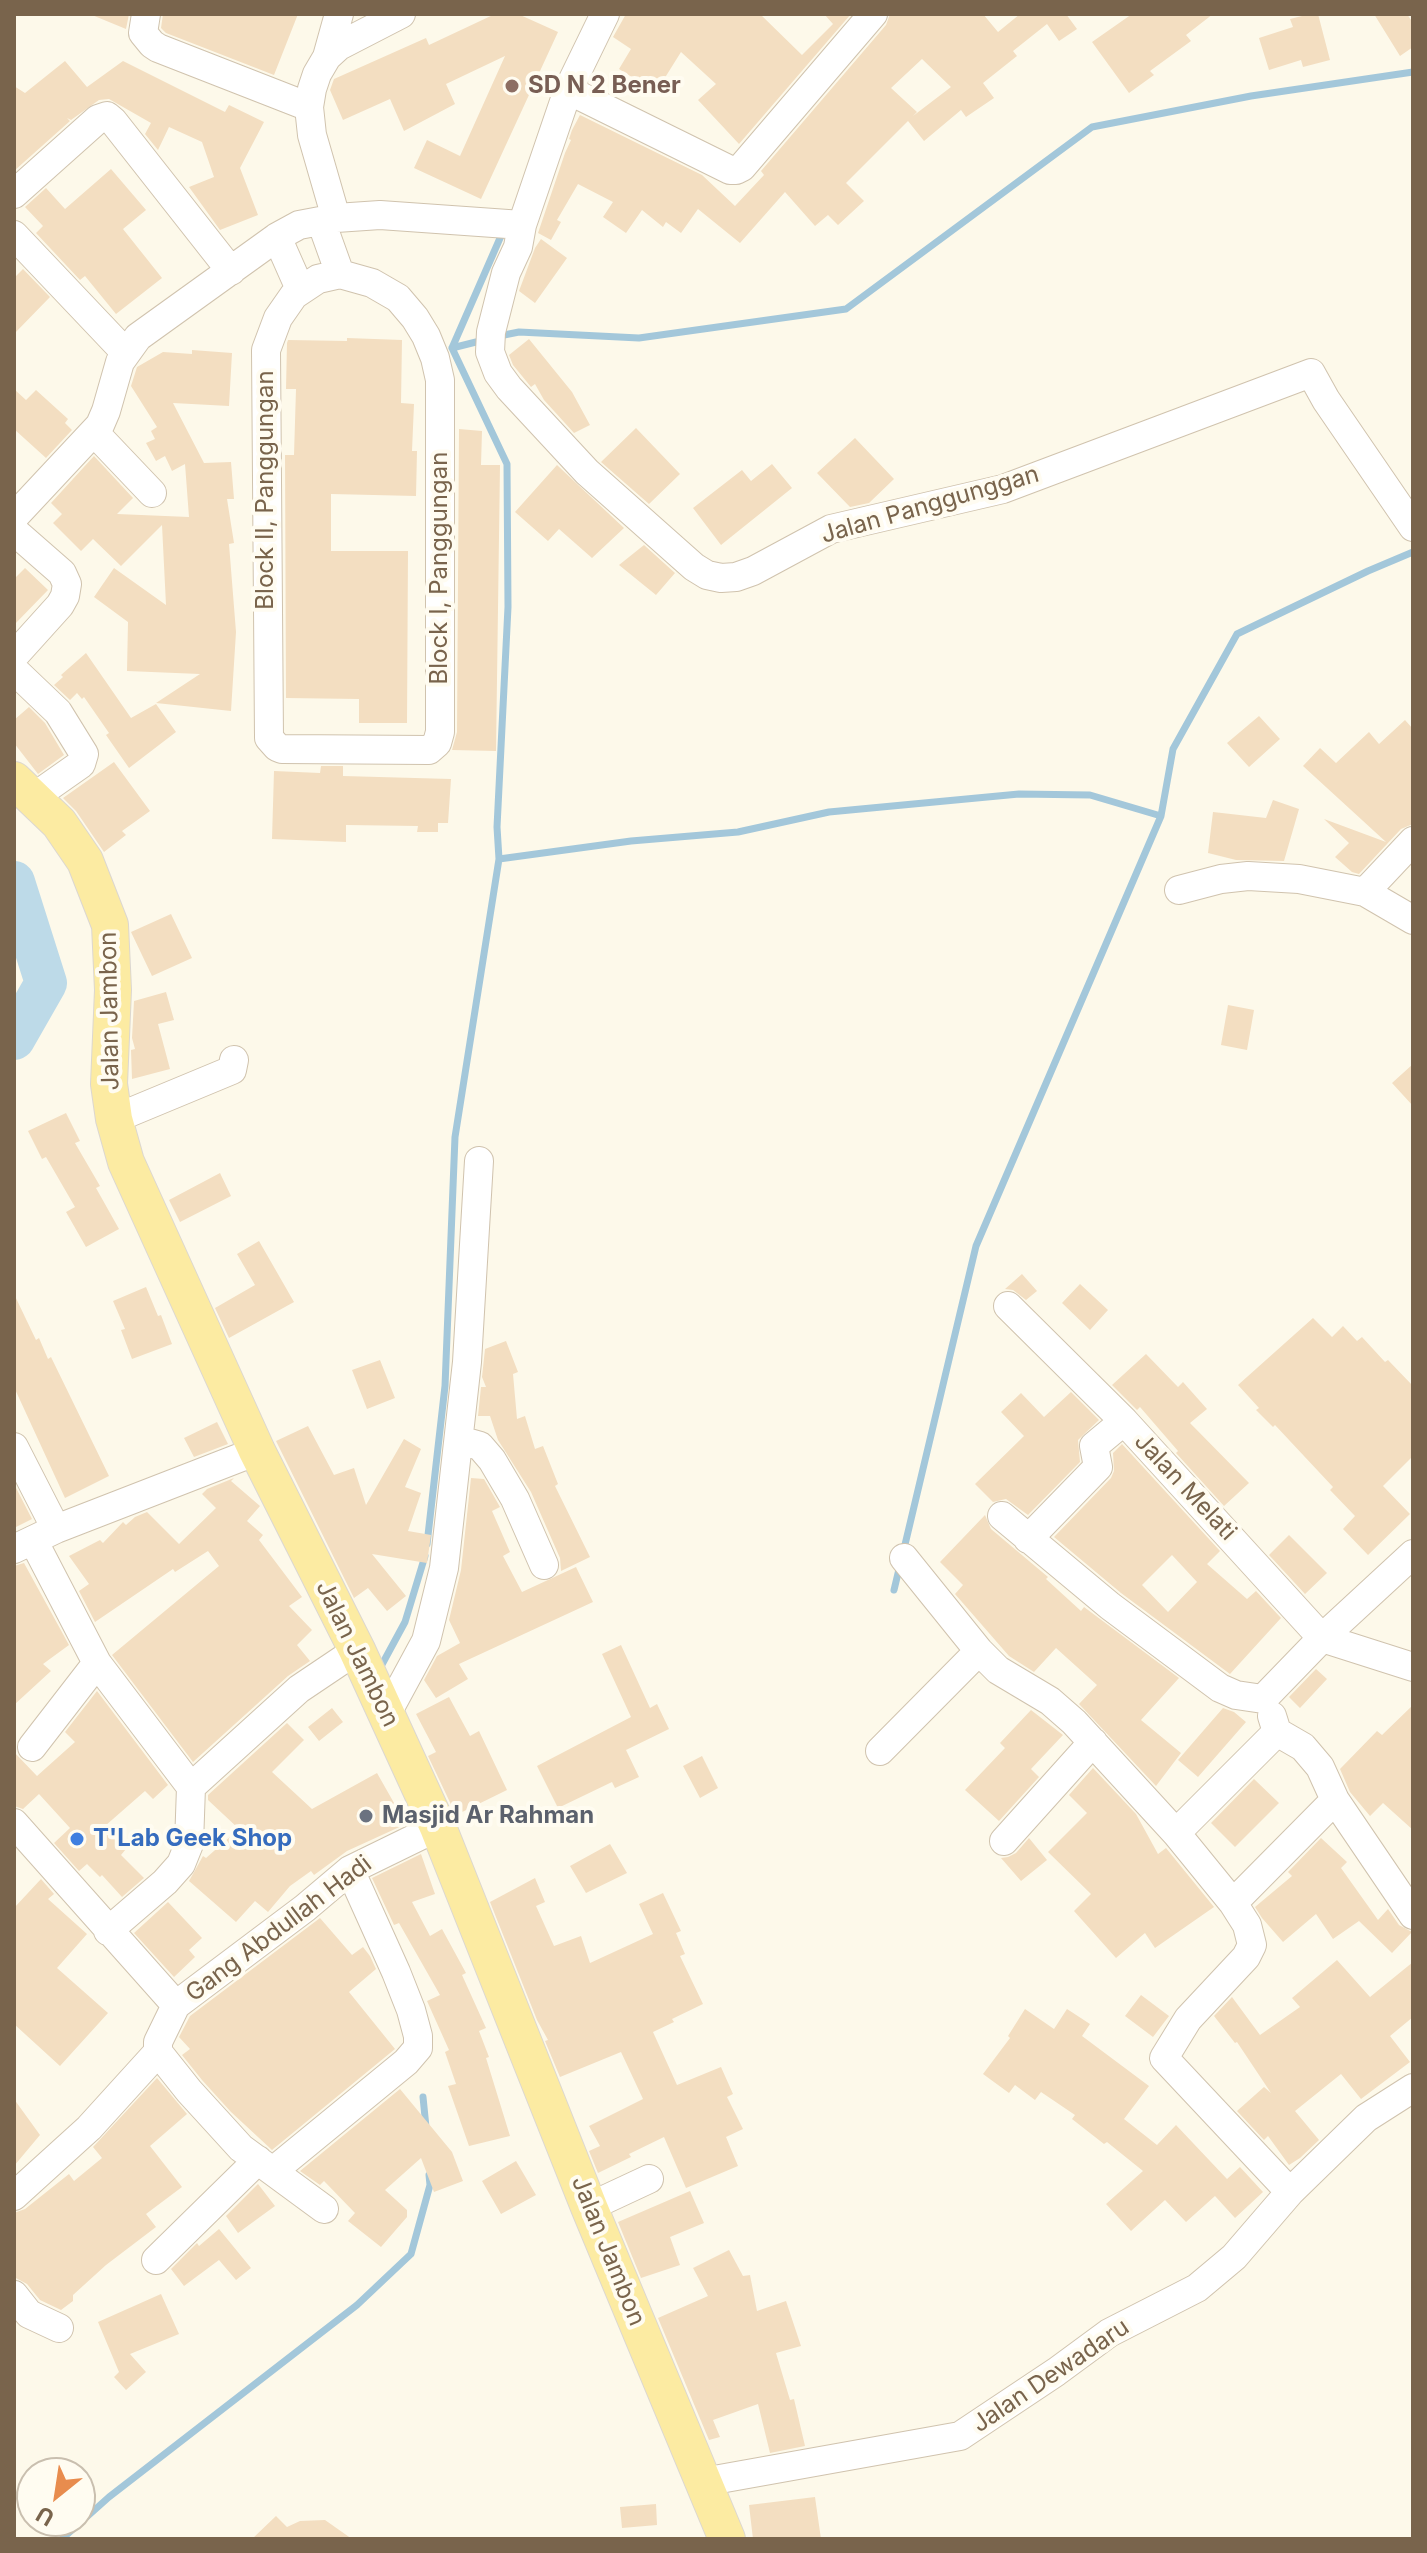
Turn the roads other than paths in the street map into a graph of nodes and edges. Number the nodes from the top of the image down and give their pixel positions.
1 (146, 14) edge
2 (339, 14) edge
3 (401, 14) edge
4 (605, 14) edge
5 (873, 14) edge
6 (327, 57) junction
7 (568, 90) junction
8 (309, 107) junction
9 (14, 194) edge
10 (328, 220) junction
11 (509, 224) junction
12 (14, 235) edge
13 (277, 237) junction
14 (231, 271) junction
15 (340, 274) junction
16 (300, 289) junction
17 (125, 352) junction
18 (94, 432) junction
19 (152, 493) dead end
20 (14, 517) edge
21 (1413, 527) edge
22 (14, 531) edge
23 (14, 656) edge
24 (14, 670) edge
25 (272, 743) joint
26 (19, 785) edge
27 (1413, 841) edge
28 (1179, 890) dead end
29 (1365, 892) junction
30 (1413, 920) edge
31 (234, 1060) dead end
32 (114, 1119) junction
33 (479, 1161) dead end
34 (1008, 1306) dead end
35 (1124, 1421) junction
36 (459, 1440) junction
37 (14, 1447) edge
38 (257, 1451) junction
39 (1002, 1516) dead end
40 (35, 1539) edge
41 (1028, 1539) junction
42 (1413, 1554) edge
43 (904, 1558) dead end
44 (544, 1565) dead end
45 (1322, 1638) junction
46 (357, 1650) junction
47 (979, 1651) junction
48 (97, 1663) junction
49 (1413, 1667) edge
50 (1263, 1699) junction
51 (387, 1713) junction
52 (1277, 1732) junction
53 (1093, 1742) junction
54 (32, 1747) dead end
55 (880, 1751) dead end
56 (191, 1787) junction
57 (1335, 1800) junction
58 (14, 1823) edge
59 (438, 1827) junction
60 (1176, 1833) junction
61 (1004, 1841) dead end
62 (350, 1870) junction
63 (1233, 1903) junction
64 (1413, 1915) edge
65 (108, 1931) junction
66 (176, 2005) junction
67 (158, 2052) junction
68 (1413, 2088) edge
69 (266, 2166) junction
70 (649, 2179) dead end
71 (1290, 2192) junction
72 (14, 2196) edge
73 (589, 2207) junction
74 (324, 2209) dead end
75 (156, 2260) dead end
76 (14, 2295) edge
77 (59, 2328) dead end
78 (703, 2482) junction
79 (727, 2539) edge

1 - 8 street
2 - 6 street
3 - 6 street
4 - 7 street
5 - 7 street
6 - 8 street
7 - 11 street
8 - 10 street
9 - 14 street
10 - 11 street
10 - 13 street
10 - 15 street
11 - 21 street, Jalan Panggunggan
12 - 17 street
13 - 14 street
13 - 16 street
14 - 17 street
15 - 16 street
15 - 25 street, Block I, Panggungan
16 - 25 street, Block II, Panggungan
17 - 18 street
18 - 19 street
18 - 20 street
22 - 23 street
24 - 26 street
26 - 32 main road, Jalan Jambon
27 - 29 street
28 - 29 street
29 - 30 street
31 - 32 street
32 - 38 main road, Jalan Jambon
33 - 36 street
34 - 35 street
35 - 41 street, Jalan Melati
35 - 45 street, Jalan Melati
36 - 44 street
36 - 51 street
37 - 40 street
38 - 40 street
38 - 46 main road, Jalan Jambon
39 - 41 street
40 - 48 street
41 - 50 street
42 - 45 street
43 - 47 street
45 - 49 street
45 - 50 street
46 - 51 main road, Jalan Jambon
46 - 56 street
47 - 53 street
47 - 55 street
48 - 54 street
48 - 56 street
50 - 52 street
51 - 59 main road, Jalan Jambon
52 - 57 street
52 - 60 street
53 - 60 street
53 - 61 street
56 - 65 street
57 - 63 street
57 - 64 street
58 - 65 street
59 - 62 street, Gang Abdullah Hadi
59 - 73 main road, Jalan Jambon
60 - 63 street
62 - 66 street, Gang Abdullah Hadi
62 - 69 street
63 - 71 street
65 - 66 street
66 - 67 street, Gang Abdullah Hadi
67 - 69 street
67 - 72 street, Gang Abdullah Hadi
68 - 71 street, Jalan Dewadaru
69 - 74 street
69 - 75 street
70 - 73 street
71 - 78 street, Jalan Dewadaru
73 - 78 main road, Jalan Jambon
76 - 77 street
78 - 79 main road, Jalan Jambon

